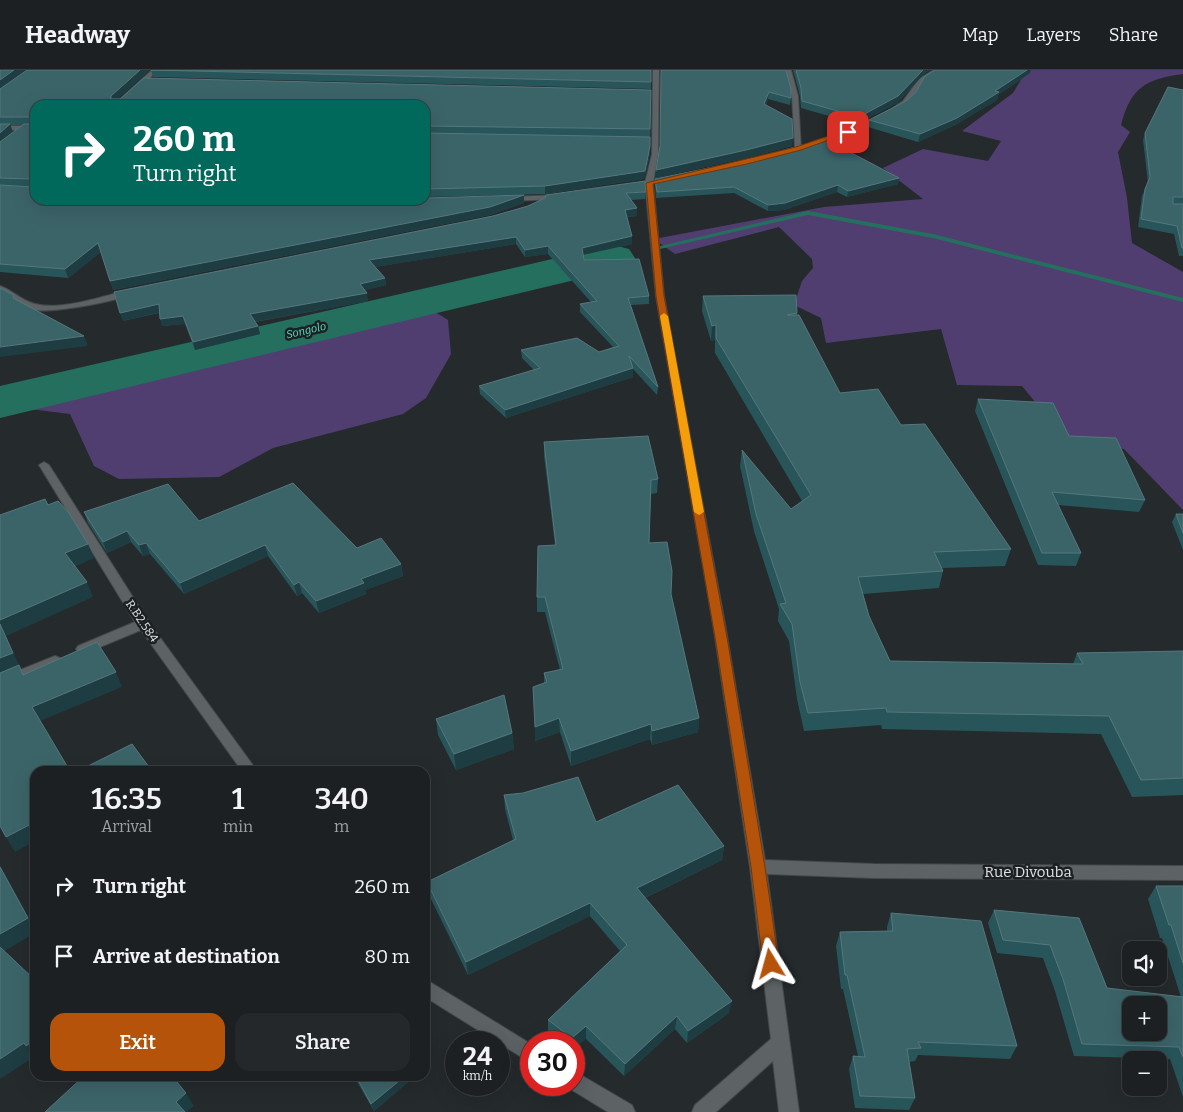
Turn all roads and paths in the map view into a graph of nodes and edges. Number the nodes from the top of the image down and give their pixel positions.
1 (155, 70) edge
2 (656, 70) edge
3 (788, 70) edge
4 (938, 70) edge
5 (144, 81) junction
6 (154, 81) edge
7 (123, 100) edge
8 (0, 128) edge
9 (24, 128) junction
10 (30, 128) edge
11 (12, 138) edge
12 (798, 149) junction
13 (790, 151) edge
14 (564, 196) edge
15 (545, 198) junction
16 (495, 200) edge
17 (524, 209) edge
18 (0, 289) edge
19 (143, 290) edge
20 (44, 466) dead end
21 (143, 624) junction
22 (0, 684) edge
23 (246, 766) edge
24 (758, 867) junction
25 (1183, 873) edge
26 (430, 990) edge
27 (781, 1042) junction
28 (520, 1047) edge
29 (585, 1087) edge
30 (624, 1112) edge
31 (702, 1112) edge
32 (789, 1112) edge

1 - 5 street
2 - 24 street
3 - 12 street
4 - 12 street
5 - 6 street
5 - 7 street
8 - 9 street
9 - 10 street
9 - 11 street
12 - 13 street
14 - 15 street
15 - 16 street
15 - 17 street
18 - 19 street
20 - 21 street, R.B2.584
21 - 22 street
21 - 23 street, R.B2.584
24 - 25 street, Rue Divouba
24 - 27 street
26 - 28 street
27 - 31 street
27 - 32 street
29 - 30 street

